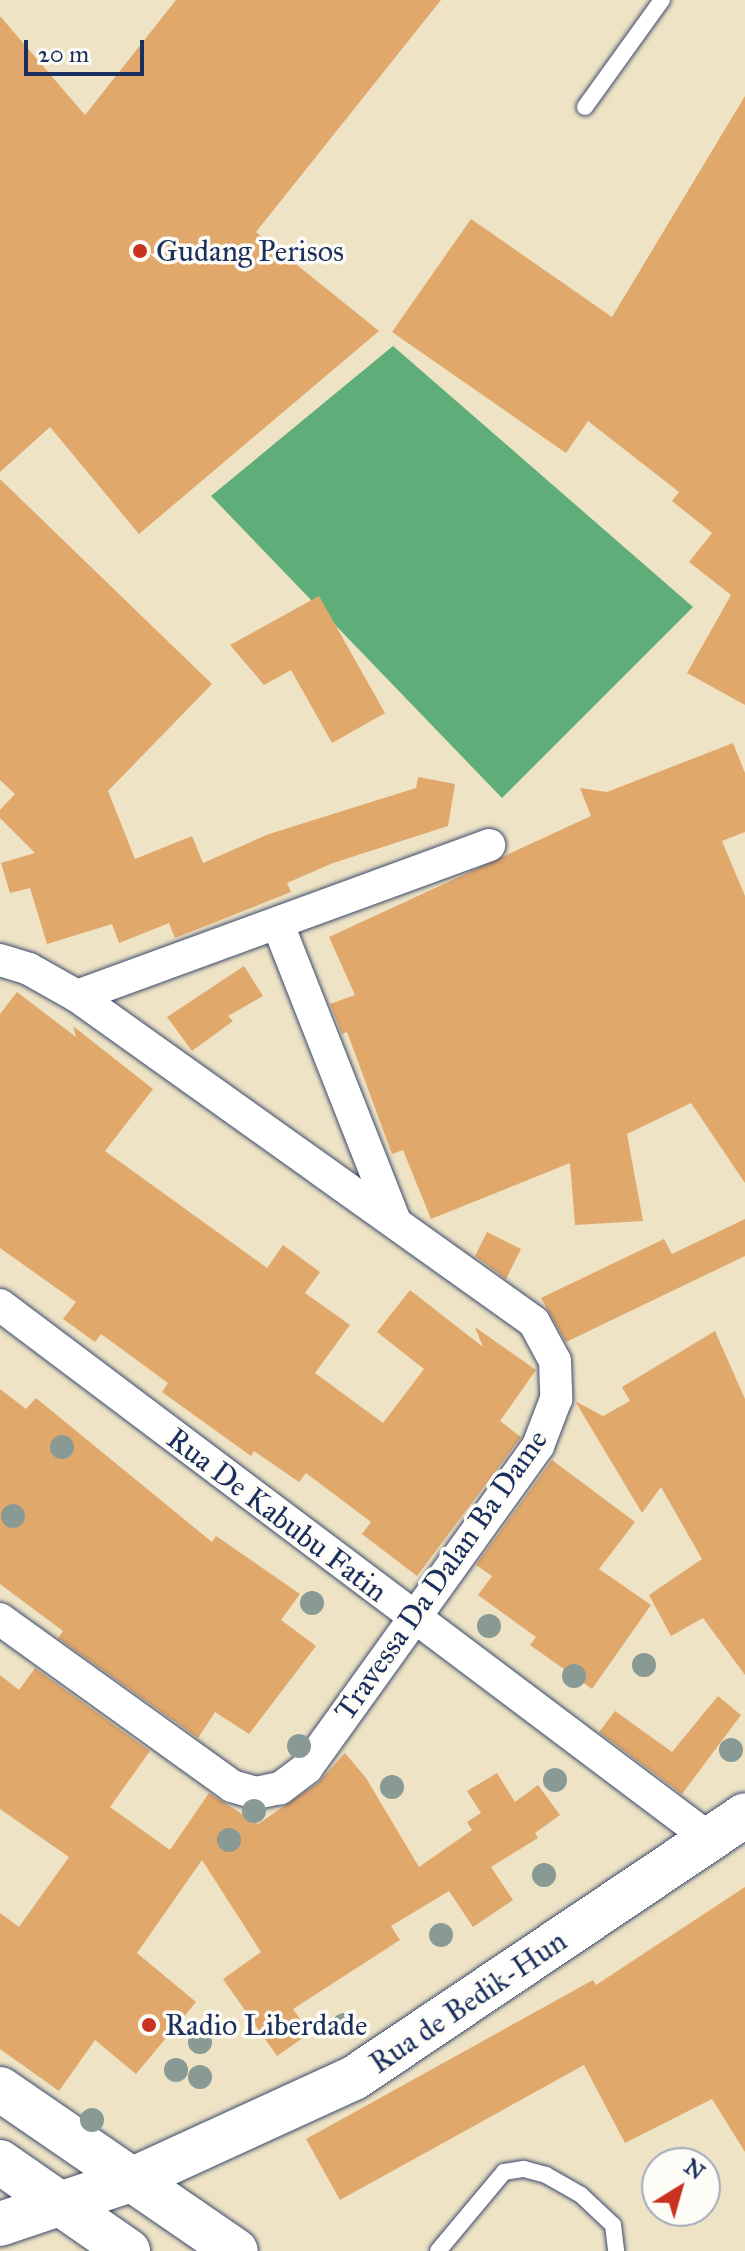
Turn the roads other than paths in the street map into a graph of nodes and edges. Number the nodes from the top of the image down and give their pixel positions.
1 (662, 0) edge
2 (585, 107) dead end
3 (489, 845) dead end
4 (279, 927) junction
5 (0, 960) edge
6 (77, 996) junction
7 (395, 1221) junction
8 (0, 1305) edge
9 (412, 1617) junction
10 (0, 1619) edge
11 (734, 1826) edge
12 (0, 2089) edge
13 (0, 2162) edge
14 (131, 2180) junction
15 (61, 2204) junction
16 (0, 2224) edge
17 (128, 2251) edge
18 (236, 2251) edge
19 (438, 2251) edge
20 (616, 2251) edge

1 - 2 lane
3 - 4 street
4 - 6 street
4 - 7 street
5 - 6 street, Travessa Da Dalan Ba Dame
6 - 7 street, Travessa Da Dalan Ba Dame
7 - 9 street, Travessa Da Dalan Ba Dame
8 - 9 street, Rua De Kabubu Fatin
9 - 10 street, Travessa Da Dalan Ba Dame
9 - 11 street, Rua De Kabubu Fatin
11 - 14 street, Rua de Bedik-Hun
12 - 14 street
13 - 15 street
14 - 15 street, Rua de Bedik-Hun
14 - 18 street
15 - 16 street, Rua de Bedik-Hun
15 - 17 street
19 - 20 lane

